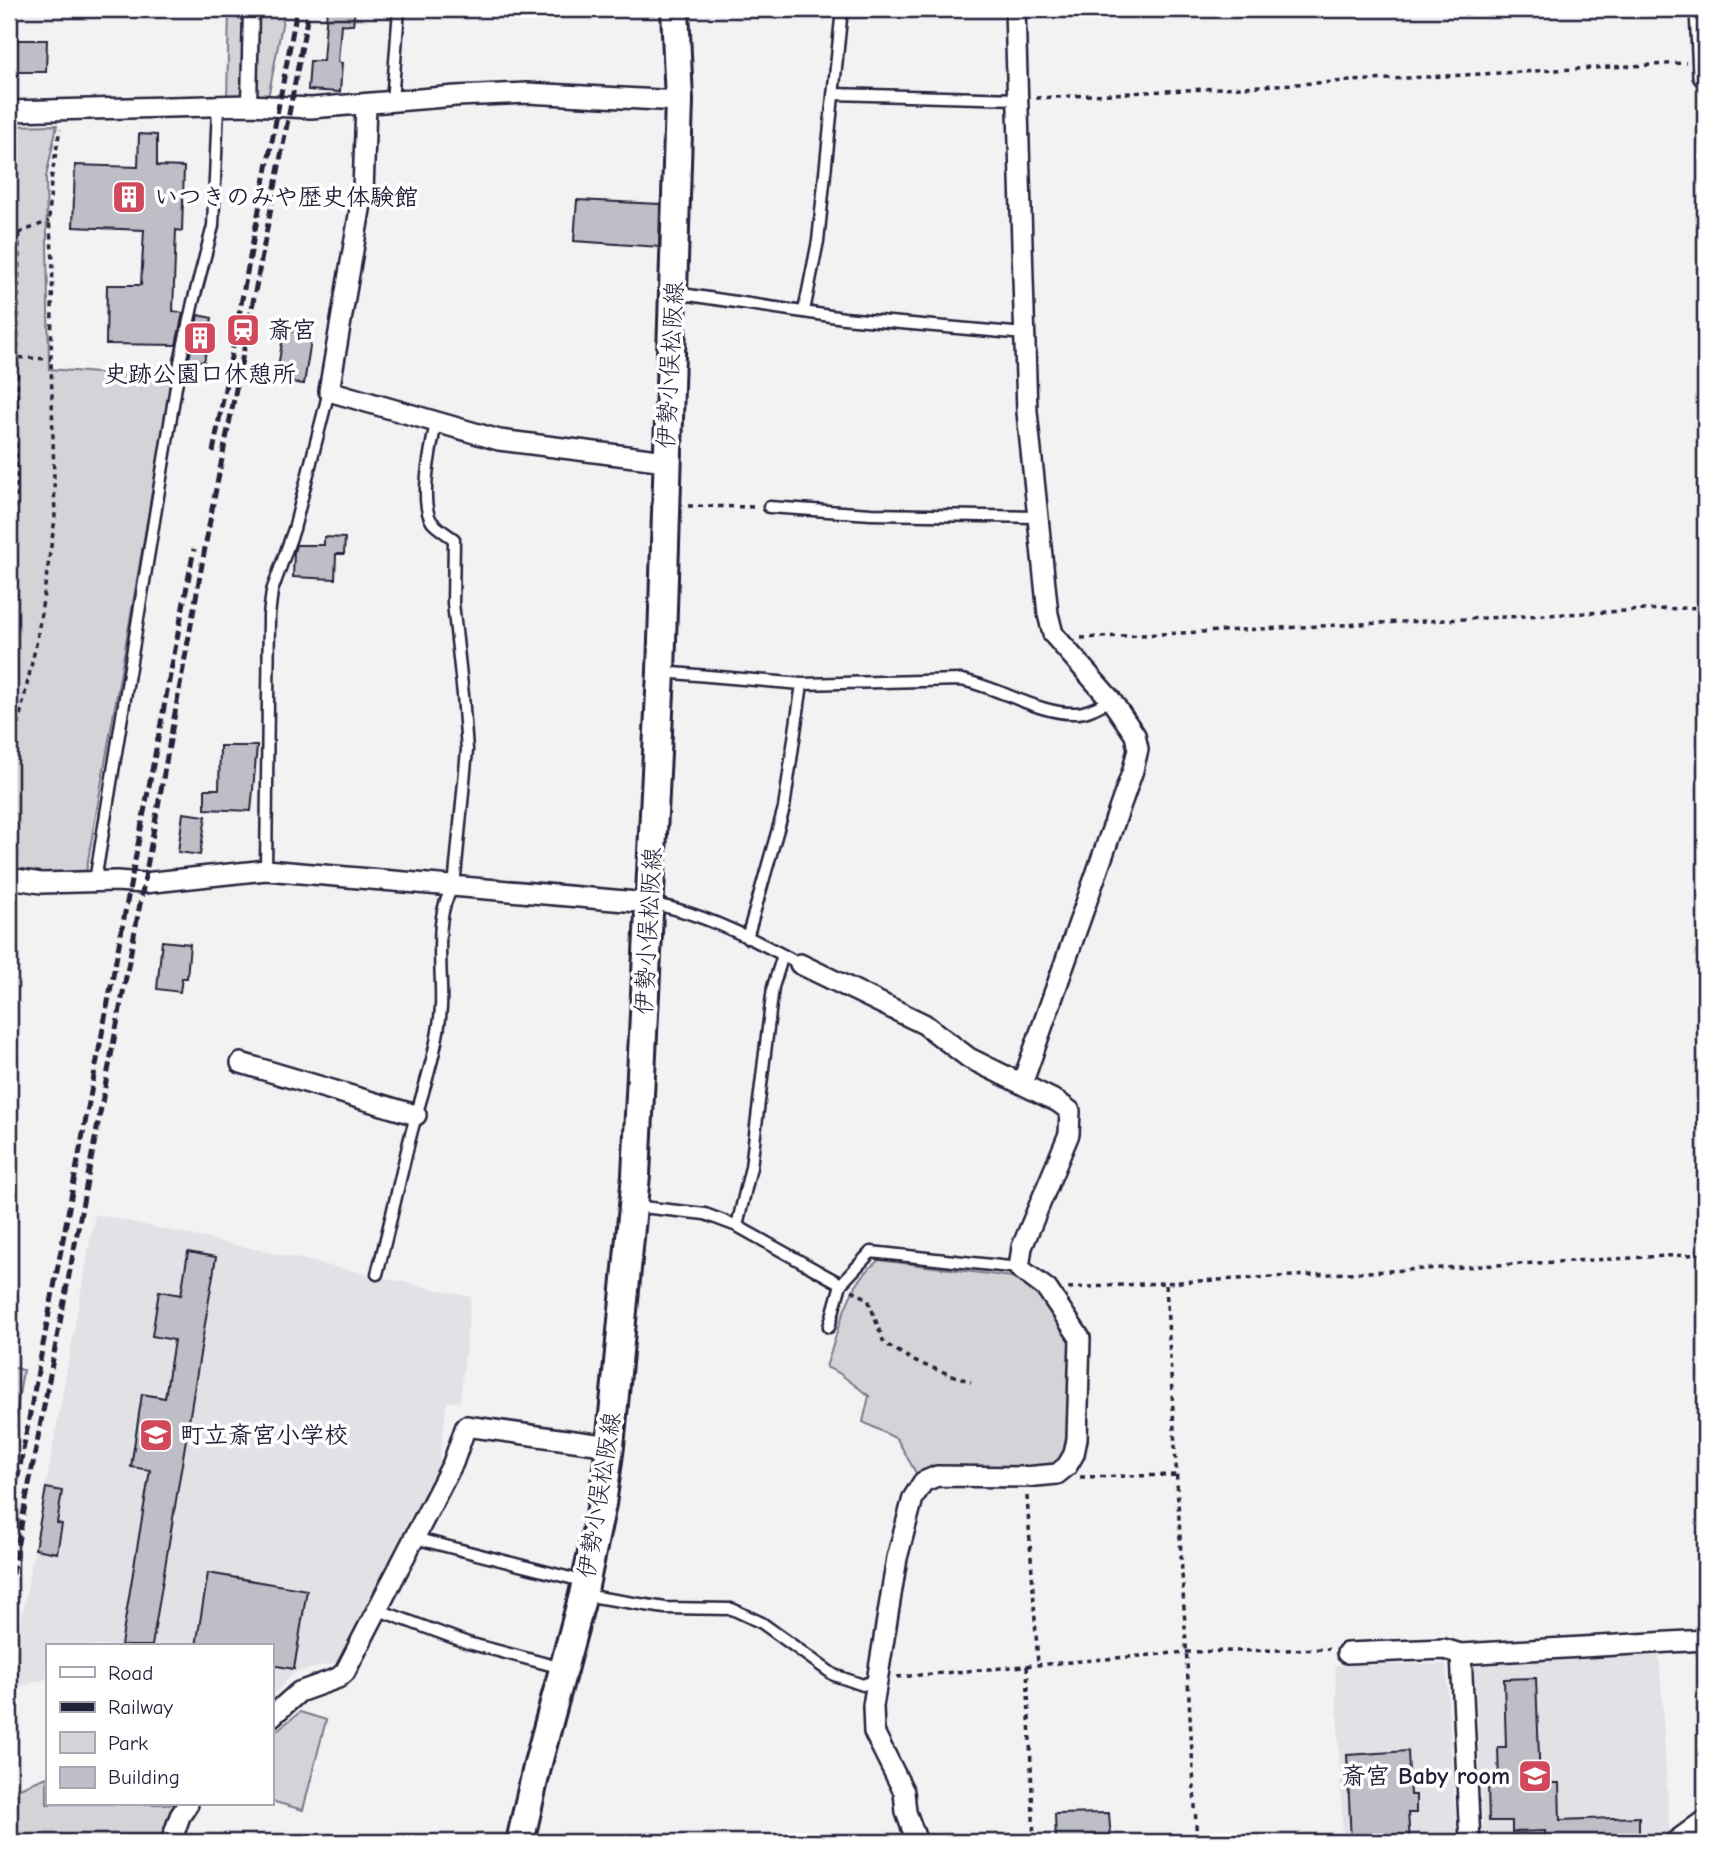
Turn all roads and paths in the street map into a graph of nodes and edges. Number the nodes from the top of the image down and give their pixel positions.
1 (251, 9) edge
2 (399, 9) edge
3 (675, 9) edge
4 (842, 9) edge
5 (1016, 9) edge
6 (1702, 9) edge
7 (1704, 62) edge
8 (1705, 75) edge
9 (833, 94) junction
10 (1018, 99) junction
11 (679, 101) junction
12 (393, 103) junction
13 (366, 104) junction
14 (249, 105) junction
15 (218, 107) junction
16 (9, 111) edge
17 (66, 111) junction
18 (49, 221) junction
19 (9, 233) edge
20 (19, 233) junction
21 (9, 277) edge
22 (18, 277) junction
23 (674, 293) junction
24 (804, 311) junction
25 (9, 314) edge
26 (18, 314) junction
27 (1025, 334) junction
28 (9, 357) edge
29 (17, 357) junction
30 (51, 359) junction
31 (329, 391) junction
32 (9, 394) edge
33 (16, 394) junction
34 (436, 422) junction
35 (9, 433) edge
36 (16, 434) junction
37 (666, 461) junction
38 (9, 471) edge
39 (17, 471) junction
40 (9, 505) edge
41 (16, 505) junction
42 (665, 506) junction
43 (769, 507) joint
44 (1038, 517) junction
45 (9, 522) edge
46 (1705, 607) edge
47 (1064, 648) junction
48 (661, 672) junction
49 (802, 684) junction
50 (1111, 700) junction
51 (9, 774) edge
52 (266, 870) junction
53 (9, 878) edge
54 (95, 881) junction
55 (454, 887) junction
56 (649, 904) junction
57 (747, 938) junction
58 (792, 959) junction
59 (242, 1063) dead end
60 (1022, 1084) junction
61 (416, 1115) junction
62 (632, 1206) junction
63 (737, 1226) junction
64 (1705, 1254) edge
65 (1019, 1268) junction
66 (377, 1274) dead end
67 (841, 1284) junction
68 (1166, 1284) junction
69 (1047, 1289) junction
70 (829, 1327) dead end
71 (971, 1382) dead end
72 (610, 1446) junction
73 (1057, 1474) junction
74 (1176, 1475) junction
75 (1025, 1477) junction
76 (414, 1538) junction
77 (584, 1589) junction
78 (376, 1609) junction
79 (1705, 1640) edge
80 (1186, 1652) junction
81 (1346, 1653) joint
82 (1461, 1654) junction
83 (1038, 1665) junction
84 (1027, 1666) junction
85 (565, 1669) junction
86 (877, 1678) junction
87 (273, 1715) edge
88 (187, 1806) edge
89 (1705, 1820) edge
90 (171, 1842) edge
91 (520, 1842) edge
92 (917, 1842) edge
93 (1034, 1842) edge
94 (1197, 1842) edge
95 (1470, 1842) edge
96 (1675, 1842) edge

1 - 14 street
2 - 12 lane
3 - 11 main road, 伊勢小俣松阪線
4 - 9 lane
5 - 10 street
6 - 7 street
7 - 8 street
7 - 10 path
9 - 10 lane
9 - 24 lane
10 - 27 street
11 - 12 street
11 - 23 main road, 伊勢小俣松阪線
12 - 13 street
13 - 14 street
13 - 31 street
14 - 15 street
15 - 17 street
15 - 54 lane
16 - 17 street
17 - 18 path
18 - 20 path
18 - 30 path
19 - 20 path
20 - 22 path
21 - 22 path
22 - 26 path
23 - 24 lane
23 - 37 main road, 伊勢小俣松阪線
24 - 27 lane
25 - 26 path
26 - 29 path
27 - 44 street
28 - 29 path
29 - 30 path
29 - 33 path
30 - 51 path
31 - 34 street
31 - 52 lane
32 - 33 path
33 - 36 path
34 - 37 street
34 - 55 lane
35 - 36 path
36 - 39 path
37 - 42 main road, 伊勢小俣松阪線
38 - 39 path
39 - 41 path
40 - 41 path
41 - 45 path
42 - 43 path
42 - 48 main road, 伊勢小俣松阪線
43 - 44 lane
44 - 47 street
46 - 47 path
47 - 50 street
48 - 49 lane
48 - 56 main road, 伊勢小俣松阪線
49 - 50 lane
49 - 57 lane
50 - 60 street
52 - 54 street
52 - 55 street
53 - 54 street
55 - 56 street
55 - 61 lane
56 - 57 lane
56 - 62 main road, 伊勢小俣松阪線
57 - 58 lane
58 - 60 street
58 - 63 lane
59 - 61 street
60 - 65 street
61 - 66 lane
62 - 63 lane
62 - 72 main road, 伊勢小俣松阪線
63 - 67 lane
64 - 68 path
65 - 67 lane
65 - 69 street
67 - 70 lane
67 - 71 path
68 - 69 path
68 - 74 path
69 - 73 street
72 - 76 street
72 - 77 main road, 伊勢小俣松阪線
73 - 74 path
73 - 75 street
74 - 80 path
75 - 83 path
75 - 86 street
76 - 77 lane
76 - 78 street
77 - 85 main road, 伊勢小俣松阪線
77 - 86 lane
78 - 85 lane
78 - 87 street
79 - 82 street
80 - 81 path
80 - 83 path
80 - 94 path
81 - 82 street
82 - 95 street
83 - 84 path
84 - 86 path
84 - 93 path
85 - 91 main road, 伊勢小俣松阪線
86 - 92 street
88 - 90 street
89 - 96 street

